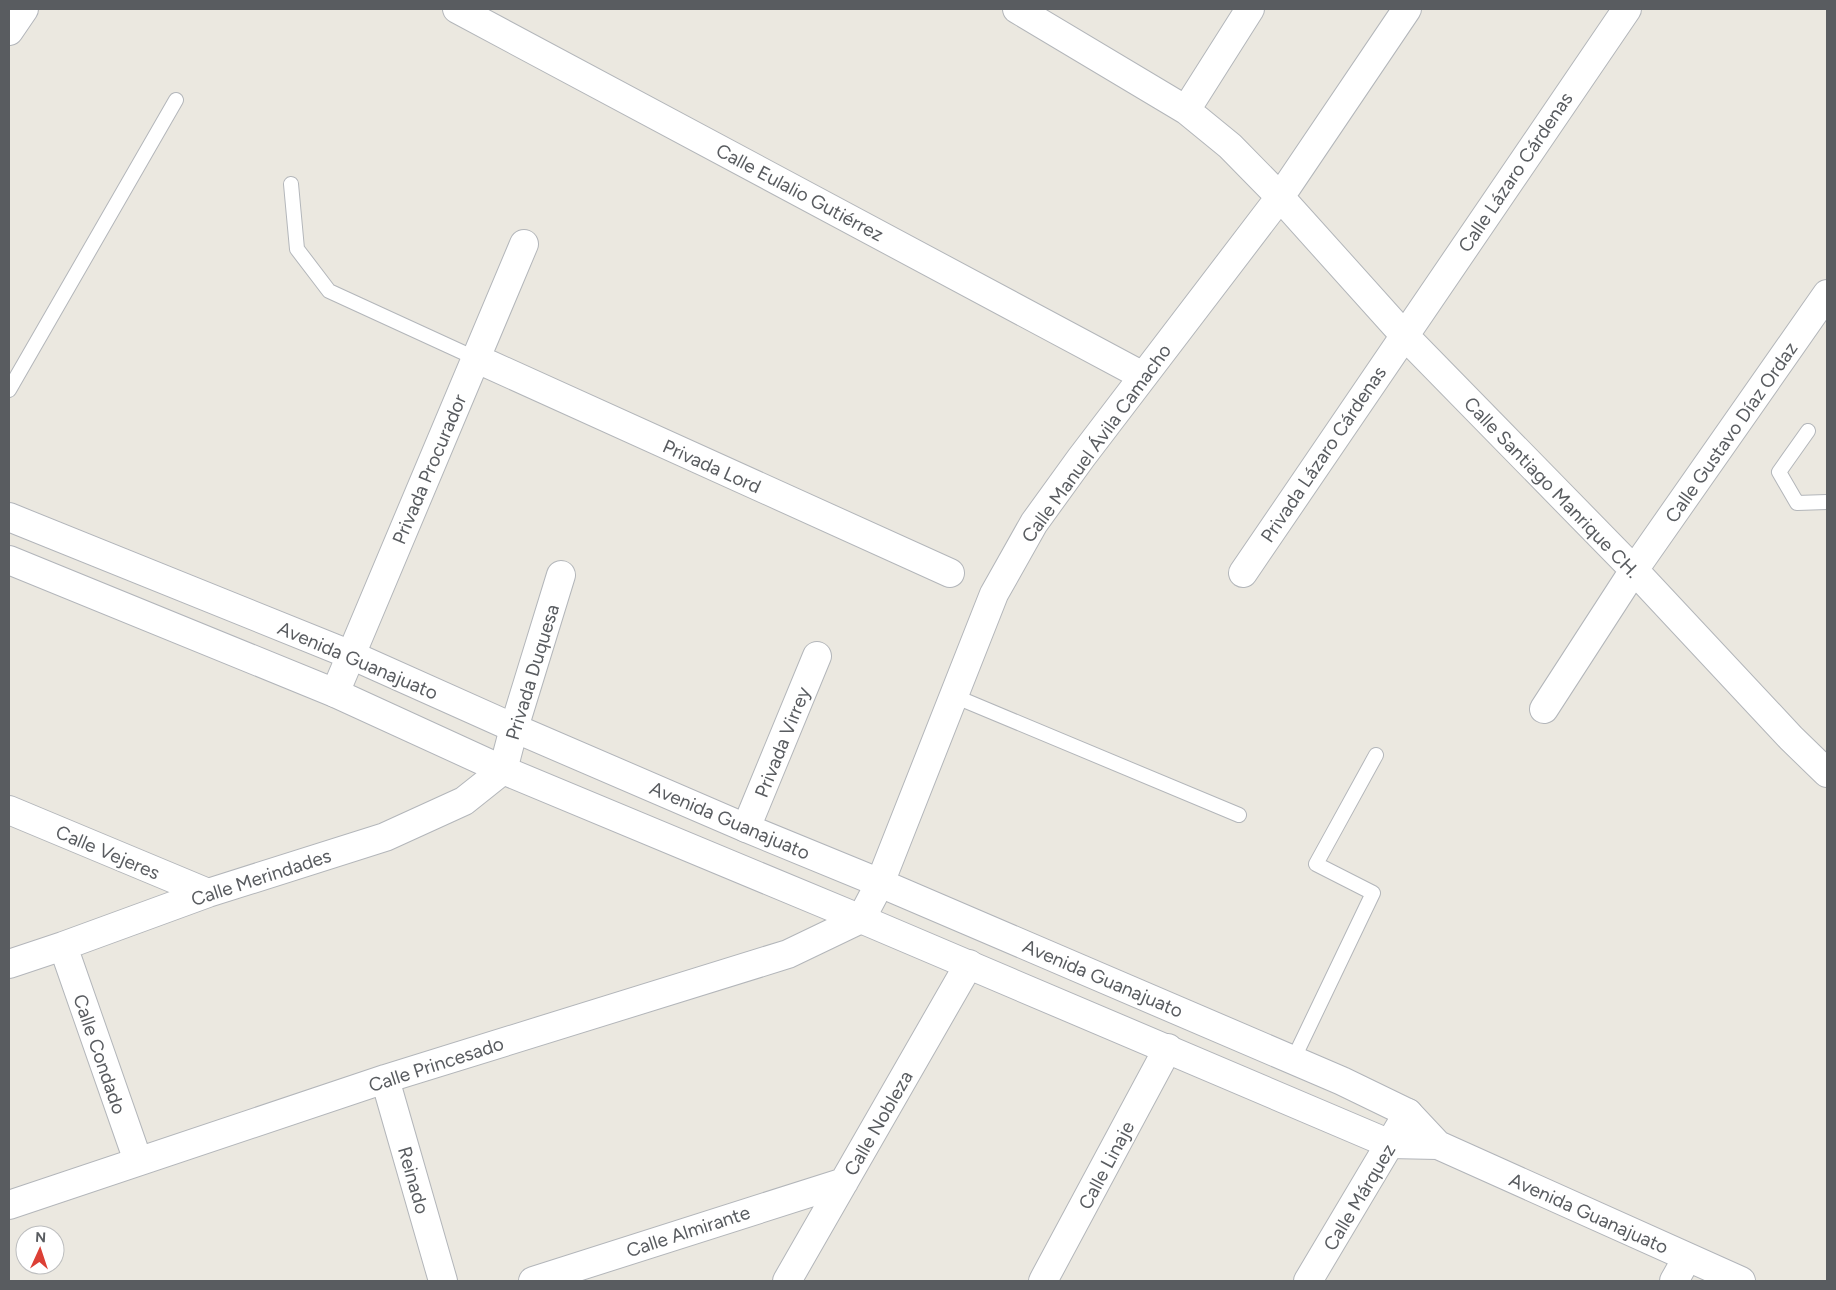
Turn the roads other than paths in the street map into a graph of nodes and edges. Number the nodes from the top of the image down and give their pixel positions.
1 (24, 9) edge
2 (457, 9) edge
3 (1017, 9) edge
4 (1250, 9) edge
5 (1408, 9) edge
6 (1627, 9) edge
7 (9, 31) edge
8 (176, 100) dead end
9 (1186, 110) junction
10 (291, 184) dead end
11 (1280, 197) junction
12 (524, 244) dead end
13 (1827, 294) edge
14 (1404, 335) junction
15 (475, 358) junction
16 (1144, 376) junction
17 (9, 390) edge
18 (1808, 431) dead end
19 (1827, 502) edge
20 (9, 517) edge
21 (9, 560) edge
22 (1634, 570) junction
23 (950, 573) dead end
24 (1243, 573) dead end
25 (561, 575) dead end
26 (351, 655) junction
27 (817, 656) dead end
28 (335, 693) junction
29 (954, 696) junction
30 (1544, 709) dead end
31 (514, 728) junction
32 (1376, 755) dead end
33 (503, 770) junction
34 (1827, 773) edge
35 (9, 810) edge
36 (1238, 816) dead end
37 (746, 828) junction
38 (880, 882) junction
39 (208, 894) junction
40 (861, 918) junction
41 (63, 946) junction
42 (9, 964) edge
43 (969, 964) junction
44 (1168, 1048) junction
45 (1293, 1060) junction
46 (385, 1080) junction
47 (1408, 1113) junction
48 (1390, 1144) junction
49 (1438, 1145) junction
50 (138, 1162) junction
51 (844, 1182) junction
52 (9, 1205) edge
53 (1687, 1258) junction
54 (443, 1281) edge
55 (533, 1281) edge
56 (787, 1281) edge
57 (1043, 1281) edge
58 (1308, 1281) edge
59 (1674, 1281) edge
60 (1741, 1281) edge

1 - 7 street
2 - 16 street, Calle Eulalio Gutiérrez
3 - 9 street, Calle Santiago Manrique CH.
4 - 9 street
5 - 11 street, Calle Manuel Ávila Camacho
6 - 14 street, Calle Lázaro Cárdenas
8 - 17 lane
9 - 11 street, Calle Santiago Manrique CH.
10 - 15 lane
11 - 14 street, Calle Santiago Manrique CH.
11 - 16 street, Calle Manuel Ávila Camacho
12 - 15 street, Privada Procurador
13 - 22 street, Calle Gustavo Díaz Ordaz
14 - 22 street, Calle Santiago Manrique CH.
14 - 24 street, Privada Lázaro Cárdenas
15 - 23 street, Privada Lord
15 - 26 street, Privada Procurador
16 - 29 street, Calle Manuel Ávila Camacho
18 - 19 lane
20 - 26 street, Avenida Guanajuato
21 - 28 street, Avenida Guanajuato
22 - 30 street, Calle Gustavo Díaz Ordaz
22 - 34 street, Calle Santiago Manrique CH.
25 - 31 street, Privada Duquesa
26 - 28 street, Privada Procurador
26 - 31 street, Avenida Guanajuato
27 - 37 street, Privada Virrey
28 - 33 street, Avenida Guanajuato
29 - 36 lane
29 - 38 street, Calle Manuel Ávila Camacho
31 - 33 street, Privada Duquesa
31 - 37 street, Avenida Guanajuato
32 - 45 lane
33 - 39 street, Calle Merindades
33 - 40 street, Avenida Guanajuato
35 - 39 street, Calle Vejeres
37 - 38 street, Avenida Guanajuato
38 - 40 street, Calle Manuel Ávila Camacho
38 - 45 street, Avenida Guanajuato
39 - 41 street, Calle Merindades
40 - 43 street, Avenida Guanajuato
40 - 46 street, Calle Princesado
41 - 42 street, Calle Merindades
41 - 50 street, Calle Condado
43 - 44 street, Avenida Guanajuato
43 - 51 street, Calle Nobleza
44 - 48 street, Avenida Guanajuato
44 - 57 street, Calle Linaje
45 - 47 street, Avenida Guanajuato
46 - 50 street, Calle Princesado
46 - 54 street, Reinado
47 - 48 street, Calle Márquez
47 - 49 street, Avenida Guanajuato
48 - 49 street, Avenida Guanajuato
48 - 58 street, Calle Márquez
49 - 53 street, Avenida Guanajuato
50 - 52 street, Calle Princesado
51 - 55 street, Calle Almirante
51 - 56 street, Calle Nobleza
53 - 59 street
53 - 60 street, Avenida Guanajuato

